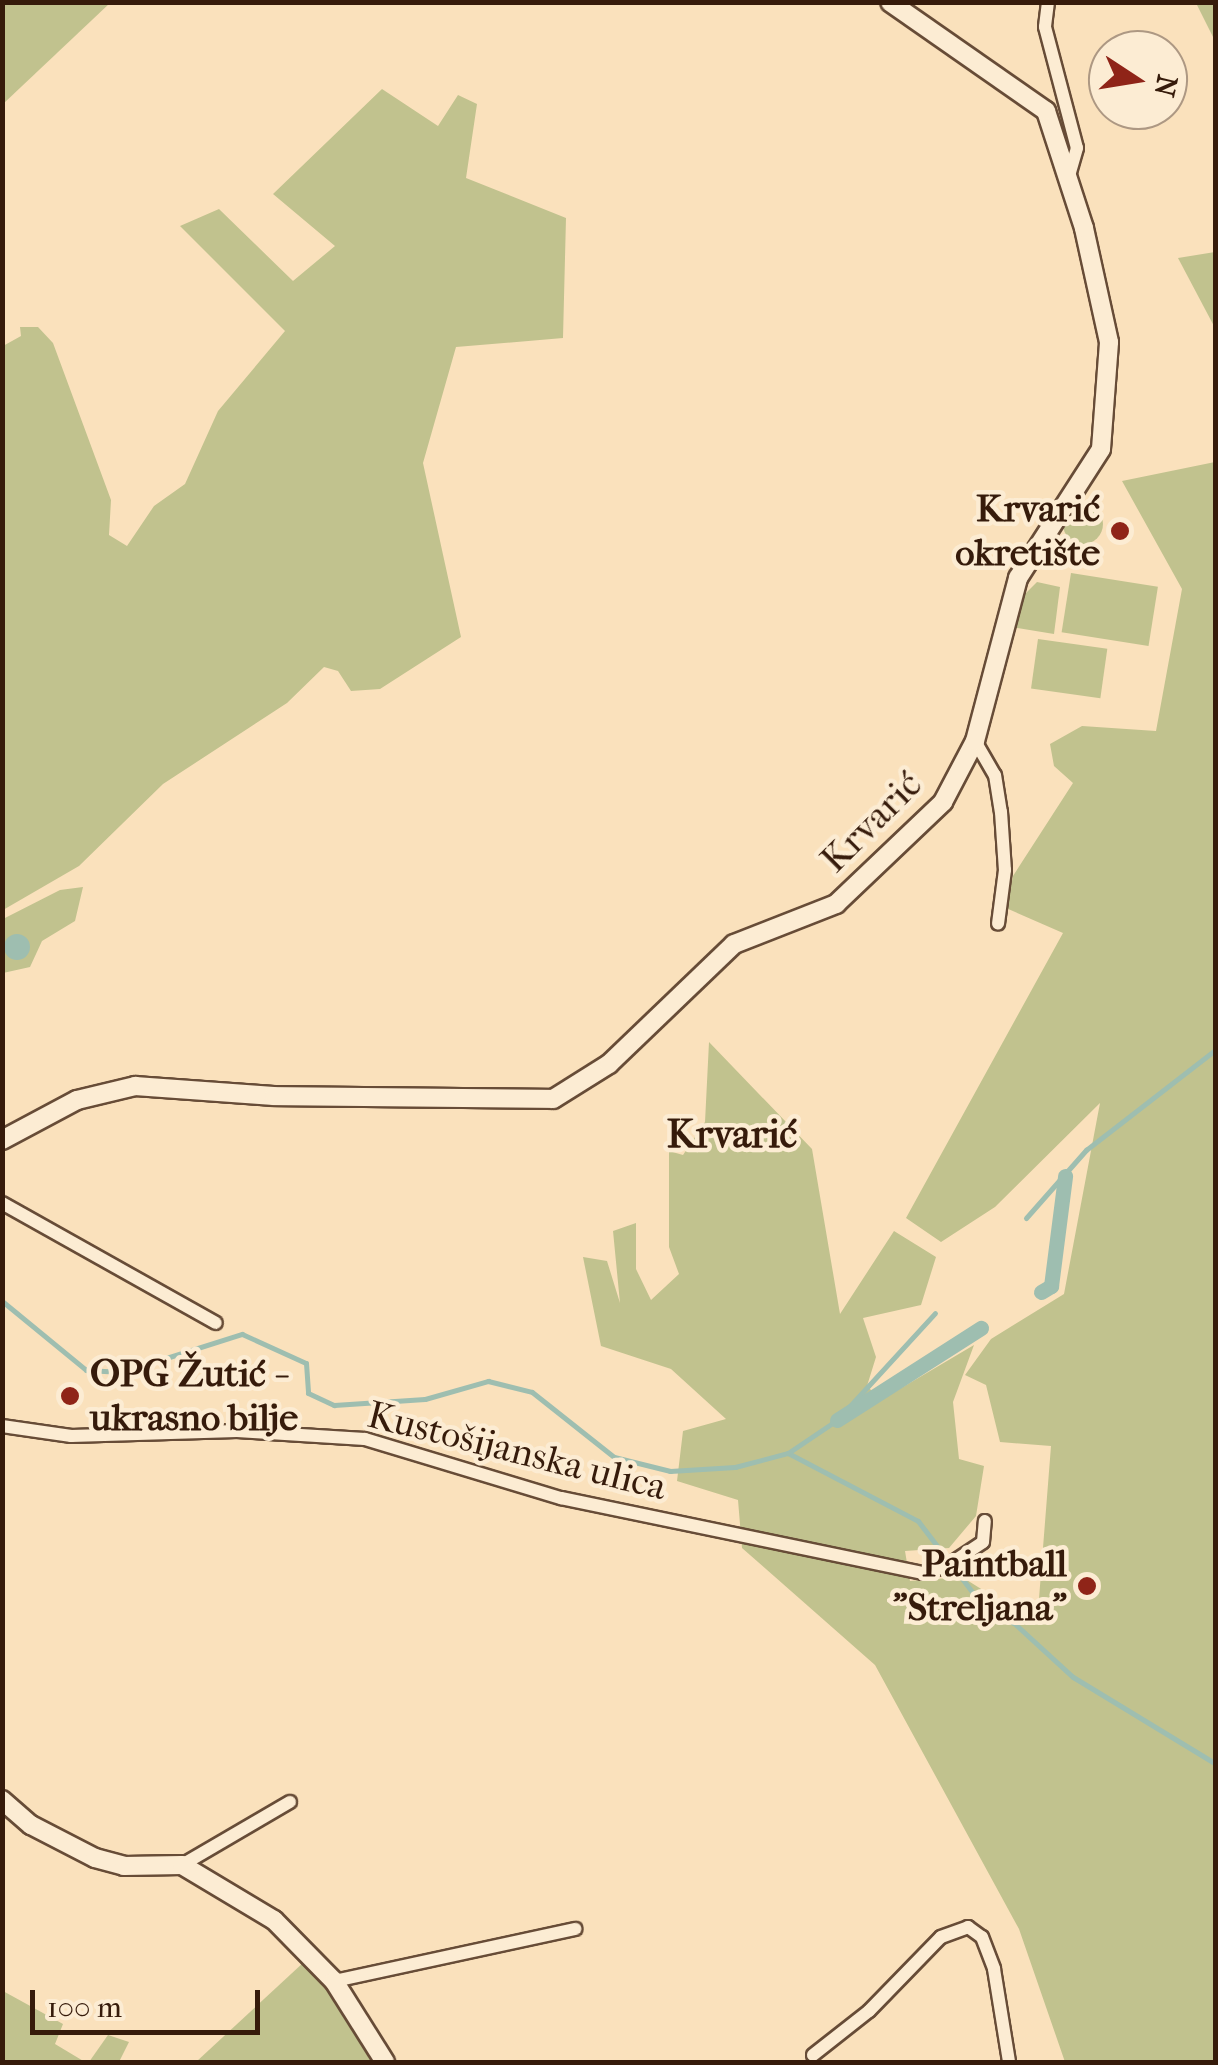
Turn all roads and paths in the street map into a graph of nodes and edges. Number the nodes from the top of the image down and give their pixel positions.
1 (890, 2) edge
2 (1048, 2) edge
3 (1069, 176) junction
4 (974, 741) junction
5 (998, 924) dead end
6 (2, 1140) edge
7 (2, 1204) edge
8 (216, 1323) dead end
9 (2, 1426) edge
10 (985, 1521) dead end
11 (2, 1800) edge
12 (290, 1802) dead end
13 (182, 1865) junction
14 (575, 1930) dead end
15 (334, 1981) junction
16 (813, 2054) dead end
17 (385, 2062) edge
18 (1009, 2062) edge

1 - 3 street, Krvarić
2 - 3 street
3 - 4 street, Krvarić
4 - 5 street
4 - 6 street, Krvarić
7 - 8 street
9 - 10 street, Kustošijanska ulica
11 - 13 street
12 - 13 street
13 - 15 street
14 - 15 street
15 - 17 street
16 - 18 street

